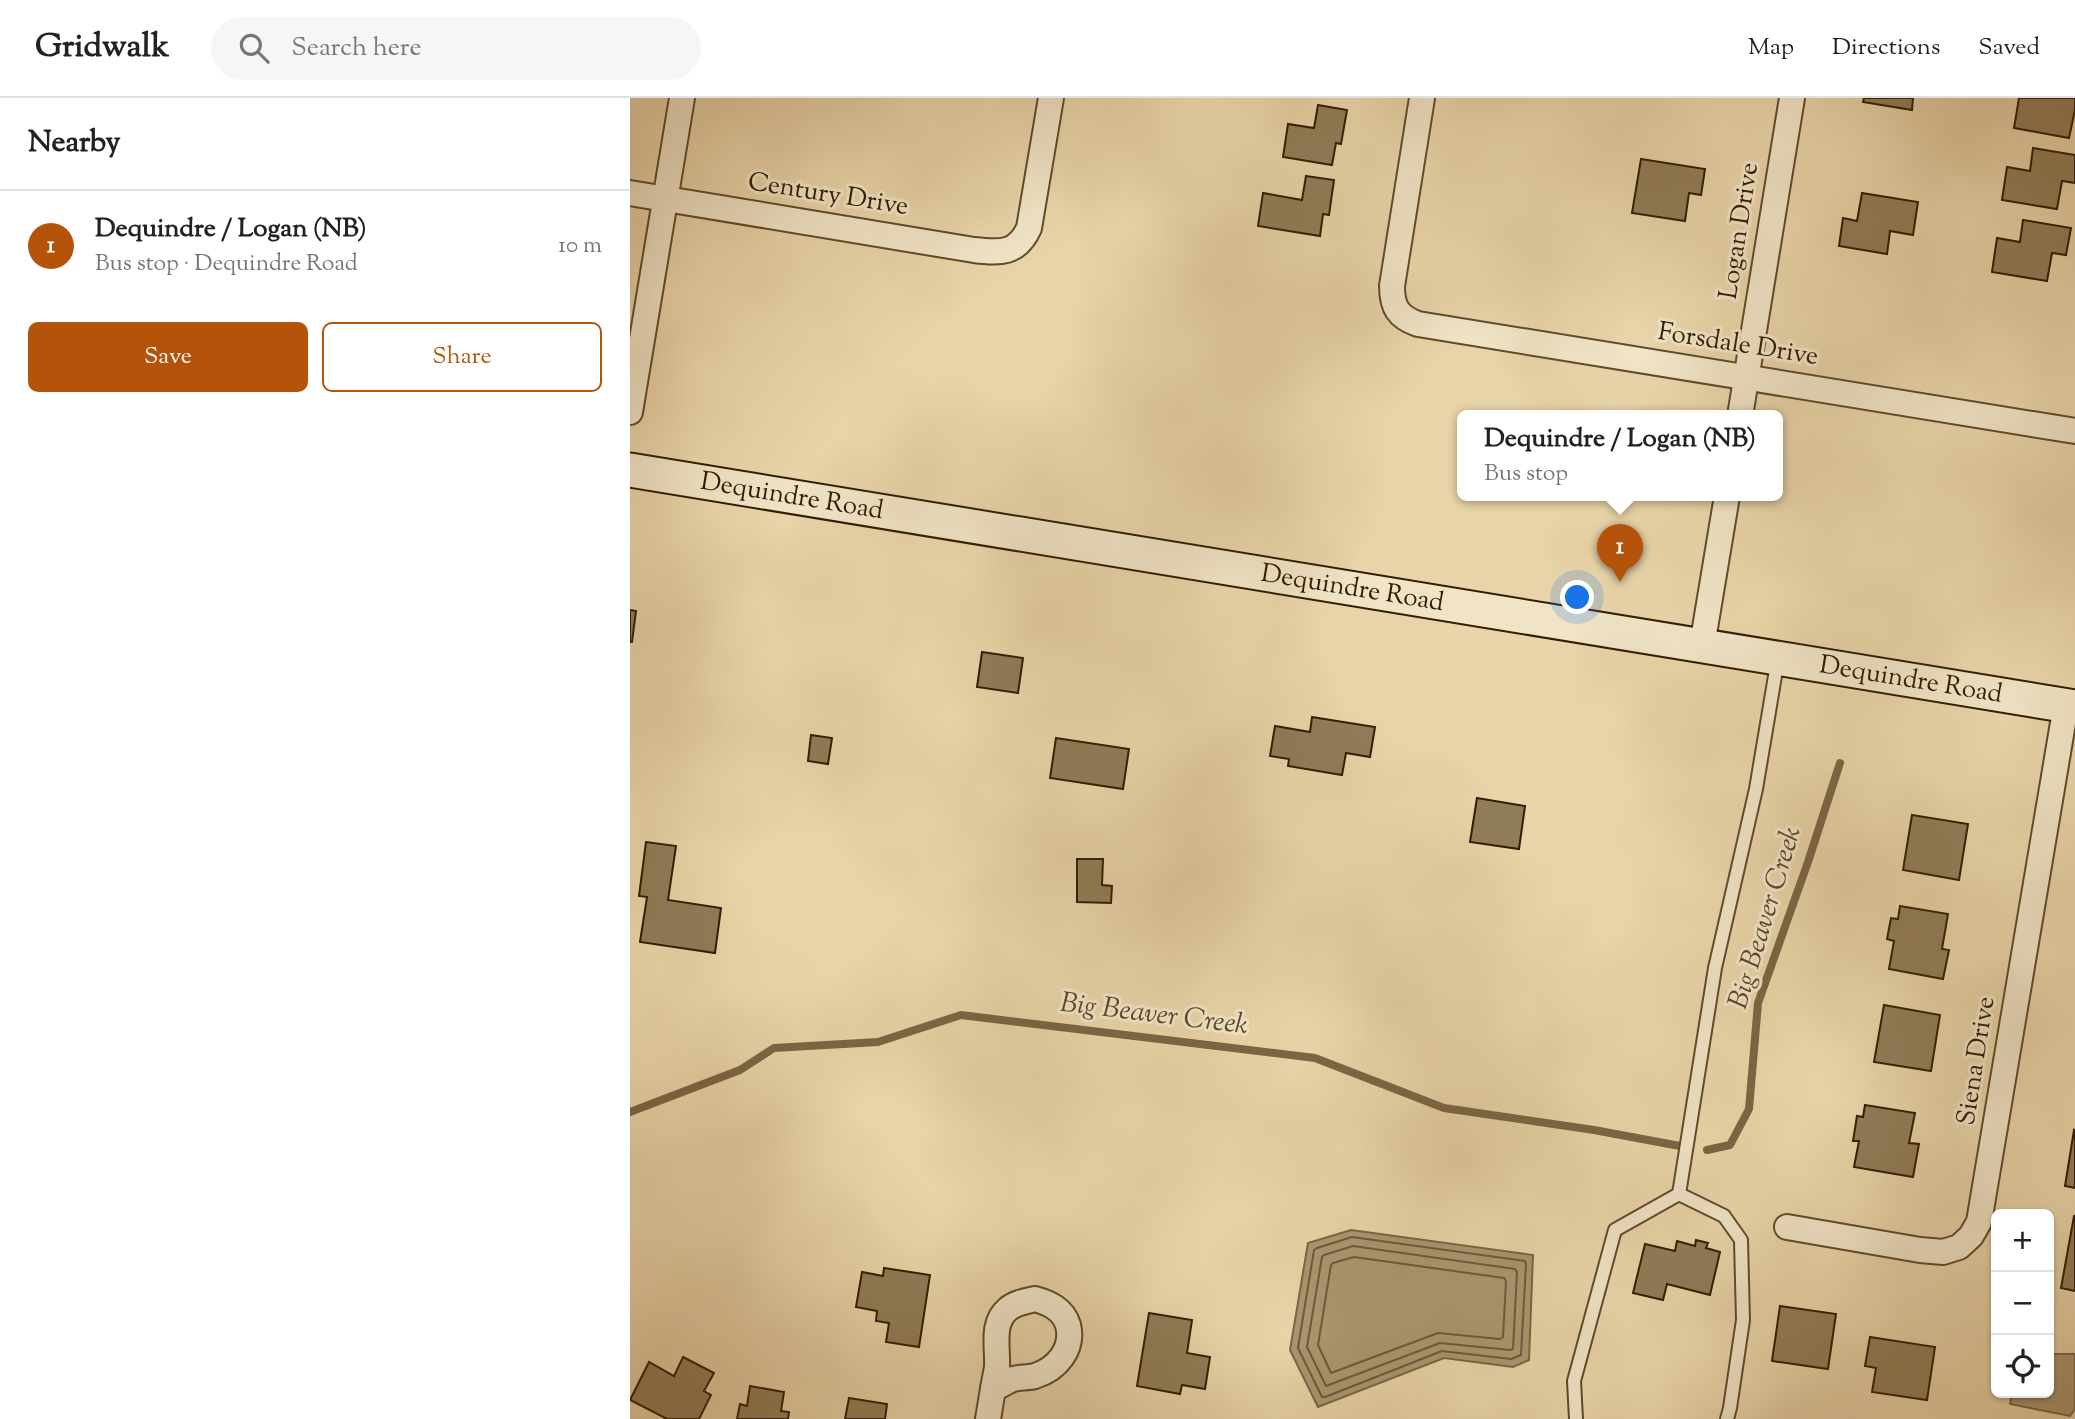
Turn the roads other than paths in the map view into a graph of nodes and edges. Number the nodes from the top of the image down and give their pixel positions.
1 (682, 98) edge
2 (1051, 98) edge
3 (1422, 98) edge
4 (1792, 98) edge
5 (630, 193) edge
6 (665, 199) junction
7 (1746, 377) junction
8 (1741, 410) edge
9 (630, 412) edge
10 (2075, 431) edge
11 (630, 470) edge
12 (1726, 501) edge
13 (1702, 646) junction
14 (1778, 658) junction
15 (2071, 706) edge
16 (1679, 1194) junction
17 (1787, 1227) dead end
18 (993, 1389) dead end
19 (988, 1419) edge
20 (1576, 1419) edge
21 (1727, 1419) edge

1 - 6 street
2 - 6 street, Century Drive
3 - 7 street, Forsdale Drive
4 - 7 street, Logan Drive
5 - 6 street, Century Drive
6 - 9 street
7 - 8 street, Logan Drive
7 - 10 street, Forsdale Drive
11 - 13 main road, Dequindre Road
12 - 13 street
13 - 14 main road, Dequindre Road
14 - 15 main road, Dequindre Road
14 - 16 lane
15 - 17 street, Siena Drive
16 - 20 lane
16 - 21 lane
18 - 19 street

